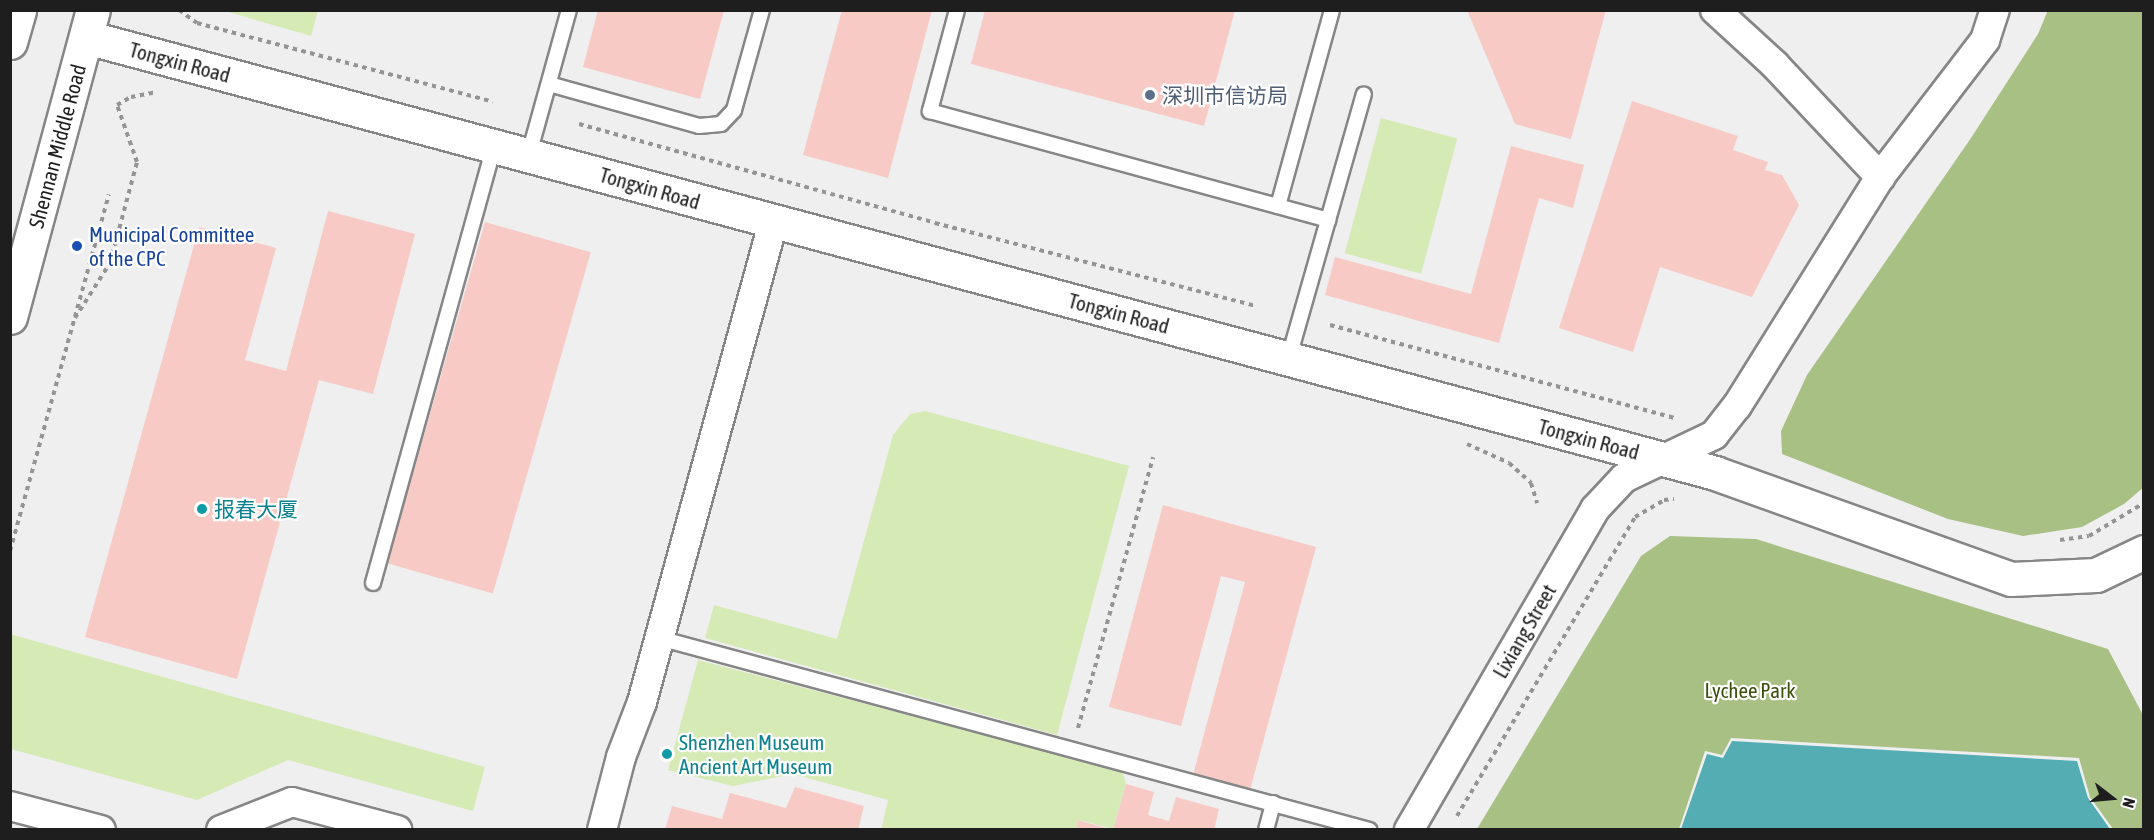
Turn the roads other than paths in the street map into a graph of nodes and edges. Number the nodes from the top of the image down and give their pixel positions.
1 (569, 10) edge
2 (762, 10) edge
3 (957, 10) edge
4 (1332, 10) edge
5 (1715, 10) edge
6 (1995, 10) edge
7 (90, 24) edge
8 (549, 84) junction
9 (1364, 94) dead end
10 (494, 146) junction
11 (529, 154) junction
12 (1881, 177) junction
13 (1278, 206) junction
14 (1328, 220) junction
15 (772, 222) junction
16 (10, 317) edge
17 (1289, 357) junction
18 (1665, 459) junction
19 (2144, 552) edge
20 (373, 583) dead end
21 (659, 638) junction
22 (1273, 803) junction
23 (10, 806) edge
24 (101, 830) edge
25 (221, 830) edge
26 (397, 830) edge
27 (602, 830) edge
28 (1266, 830) edge
29 (1369, 830) edge
30 (1409, 830) edge

1 - 8 lane
2 - 8 lane
3 - 13 lane
4 - 13 lane
5 - 12 street
6 - 12 street, Lixiang Street
7 - 10 street, Tongxin Road
7 - 16 street, Shennan Middle Road
8 - 11 lane
9 - 14 lane
10 - 11 street, Tongxin Road
10 - 20 lane
11 - 15 street, Tongxin Road
12 - 18 street, Lixiang Street
13 - 14 lane
14 - 17 lane
15 - 17 street, Tongxin Road
15 - 21 street
17 - 18 street, Tongxin Road
18 - 19 street, Tongxin Road
18 - 30 street, Lixiang Street
21 - 22 lane
21 - 27 street
22 - 28 lane
22 - 29 lane
23 - 24 street
25 - 26 street

